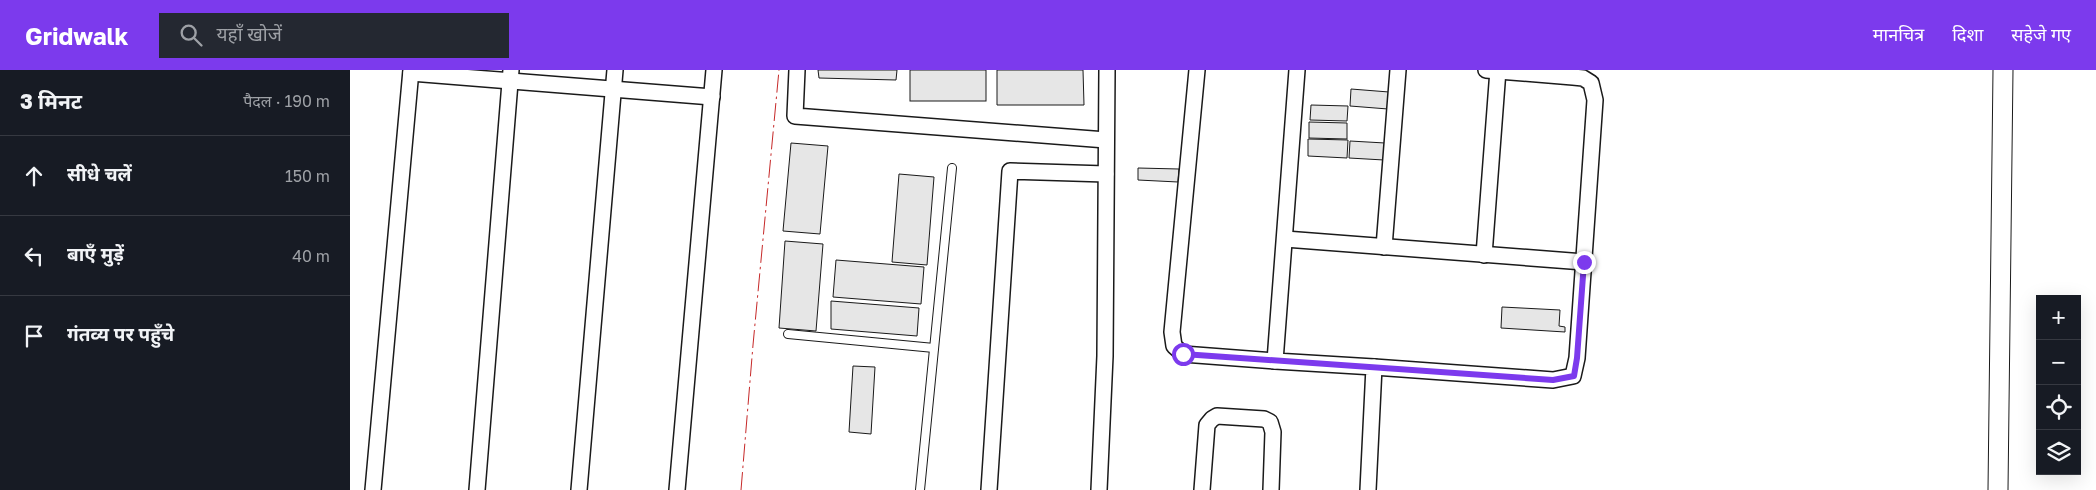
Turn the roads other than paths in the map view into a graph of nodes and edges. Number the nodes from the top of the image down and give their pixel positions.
1 (615, 70) edge
2 (714, 70) edge
3 (797, 70) edge
4 (1107, 70) edge
5 (1197, 70) edge
6 (1297, 70) edge
7 (1398, 70) edge
8 (1494, 70) edge
9 (2003, 70) edge
10 (411, 72) edge
11 (511, 75) edge
12 (614, 89) junction
13 (712, 97) junction
14 (1106, 140) junction
15 (952, 168) dead end
16 (1106, 174) junction
17 (1285, 239) junction
18 (1384, 247) junction
19 (1484, 255) junction
20 (1584, 262) junction
21 (788, 334) dead end
22 (934, 348) junction
23 (1275, 361) junction
24 (1374, 367) junction
25 (373, 490) edge
26 (477, 490) edge
27 (579, 490) edge
28 (677, 490) edge
29 (920, 490) edge
30 (989, 490) edge
31 (1099, 490) edge
32 (1202, 490) edge
33 (1271, 490) edge
34 (1368, 490) edge
35 (1998, 490) edge

1 - 12 street
2 - 13 street
3 - 14 street
4 - 14 street
5 - 23 street
6 - 17 street
7 - 18 street
8 - 19 street
8 - 20 street
9 - 35 street
10 - 11 street
10 - 25 street
11 - 12 street
11 - 26 street
12 - 13 street
12 - 27 street
13 - 28 street
14 - 16 street
15 - 22 lane
16 - 30 street
16 - 31 street
17 - 18 street
17 - 23 street
18 - 19 street
19 - 20 street
20 - 24 street
21 - 22 lane
22 - 29 lane
23 - 24 street
24 - 34 street
32 - 33 street

